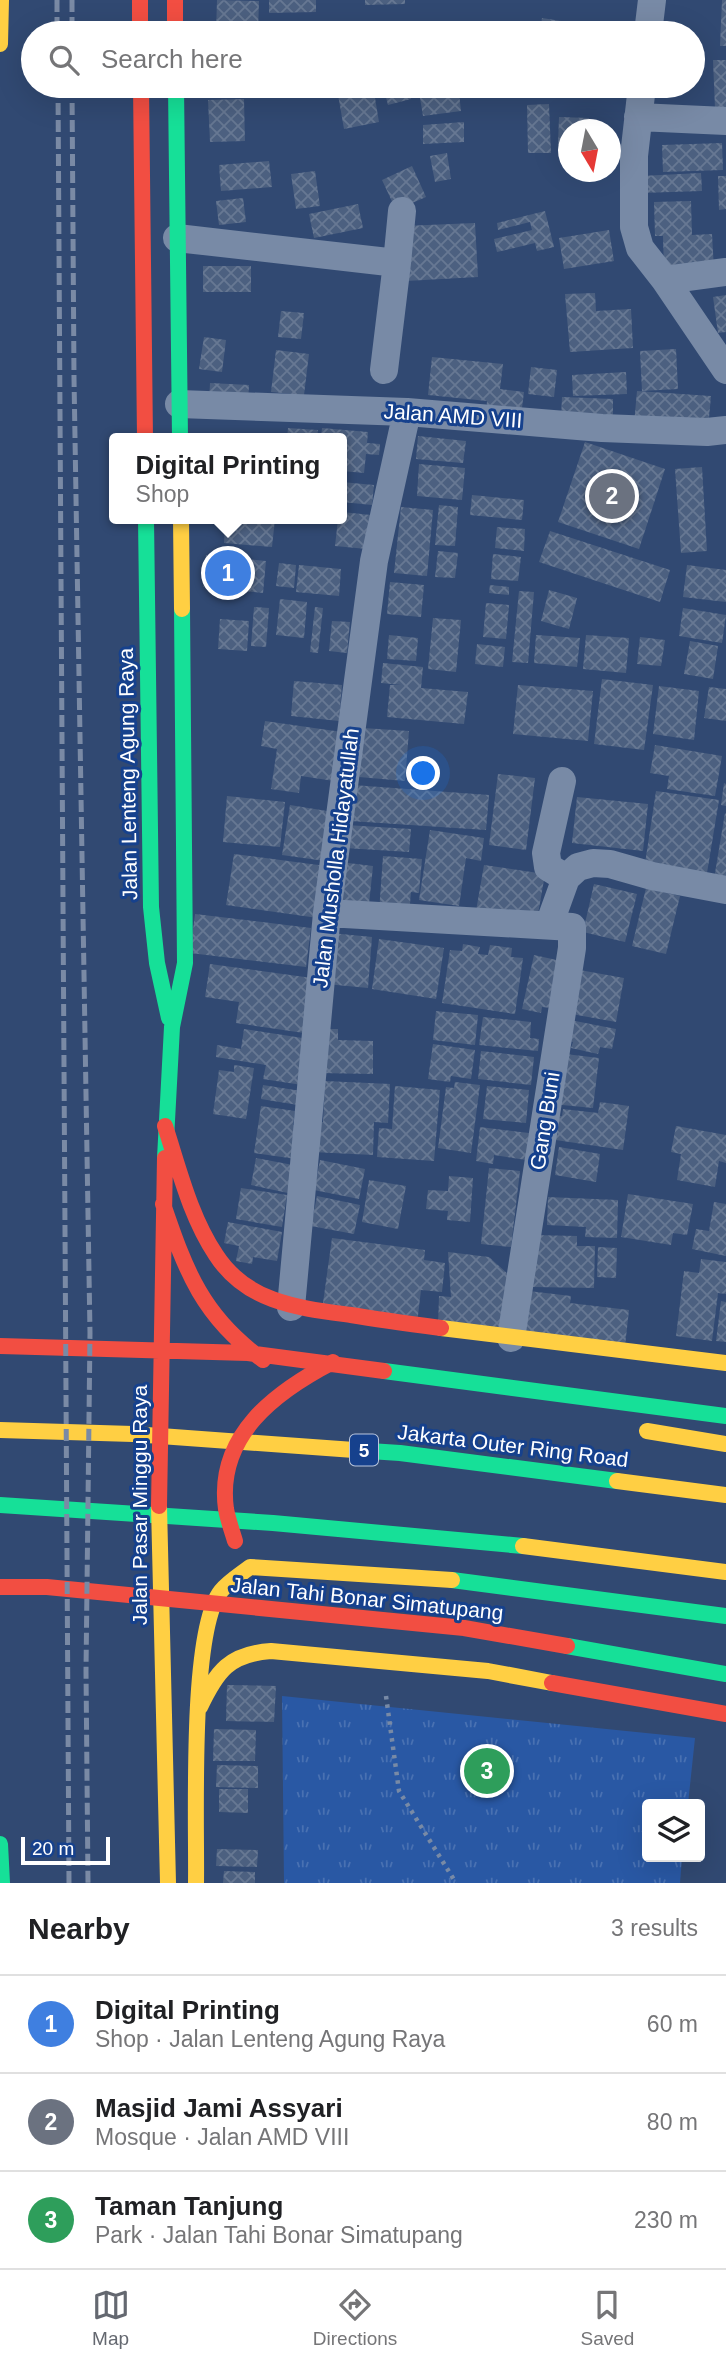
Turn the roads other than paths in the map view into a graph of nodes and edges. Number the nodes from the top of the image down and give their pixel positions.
1 (1, 0) edge
2 (140, 0) edge
3 (175, 0) edge
4 (652, 0) edge
5 (140, 21) edge
6 (175, 21) edge
7 (649, 21) edge
8 (0, 44) edge
9 (141, 98) edge
10 (176, 98) edge
11 (640, 98) edge
12 (638, 117) junction
13 (726, 121) edge
14 (402, 211) dead end
15 (177, 238) junction
16 (397, 263) junction
17 (726, 272) edge
18 (665, 280) junction
19 (384, 370) dead end
20 (726, 370) edge
21 (179, 404) junction
22 (407, 412) junction
23 (726, 430) edge
24 (145, 433) edge
25 (180, 433) edge
26 (146, 524) edge
27 (181, 524) edge
28 (562, 781) dead end
29 (566, 878) junction
30 (726, 890) edge
31 (327, 913) junction
32 (549, 925) junction
33 (172, 1027) junction
34 (165, 1126) junction
35 (163, 1204) junction
36 (291, 1307) junction
37 (440, 1329) junction
38 (511, 1338) junction
39 (396, 1339) dead end
40 (0, 1346) edge
41 (363, 1349) dead end
42 (726, 1363) edge
43 (298, 1378) junction
44 (321, 1383) dead end
45 (726, 1416) edge
46 (633, 1429) dead end
47 (0, 1430) edge
48 (726, 1444) edge
49 (726, 1495) edge
50 (0, 1505) edge
51 (250, 1567) junction
52 (335, 1572) junction
53 (726, 1572) edge
54 (0, 1587) edge
55 (361, 1591) dead end
56 (380, 1604) dead end
57 (726, 1616) edge
58 (488, 1671) junction
59 (726, 1674) edge
60 (198, 1712) junction
61 (726, 1714) edge
62 (0, 1844) edge
63 (2, 1883) edge
64 (168, 1883) edge
65 (196, 1883) edge

1 - 8 main road
2 - 5 main road
3 - 6 main road
4 - 7 street
9 - 24 main road
10 - 15 main road
11 - 12 street
12 - 13 street
12 - 18 street
14 - 16 street
15 - 16 street
15 - 21 main road
16 - 19 street
17 - 18 street
18 - 20 street
21 - 22 street, Jalan AMD VIII
21 - 25 main road
22 - 23 street, Jalan AMD VIII
22 - 31 street, Jalan Musholla Hidayatullah
26 - 33 main road, Jalan Lenteng Agung Raya
27 - 33 main road, Jalan Lenteng Agung Raya
28 - 29 street
29 - 30 street
29 - 32 street
31 - 32 street, Gang Buni
31 - 36 street, Jalan Musholla Hidayatullah
32 - 38 street, Gang Buni
33 - 34 main road, Jalan Lenteng Agung Raya
34 - 35 main road, Jalan Pasar Minggu Raya
34 - 36 main road
35 - 43 main road
35 - 64 main road, Jalan Pasar Minggu Raya
36 - 37 main road
37 - 38 main road
37 - 39 main road
38 - 42 main road
40 - 45 main road
41 - 43 main road
43 - 44 main road
43 - 51 main road
46 - 48 main road
47 - 49 main road, Jakarta Outer Ring Road / 5
50 - 53 main road
51 - 52 main road
51 - 60 main road
52 - 55 main road
52 - 57 main road
54 - 59 main road, Jalan Tahi Bonar Simatupang
56 - 58 main road
58 - 60 main road
58 - 61 main road
60 - 65 main road
62 - 63 main road

